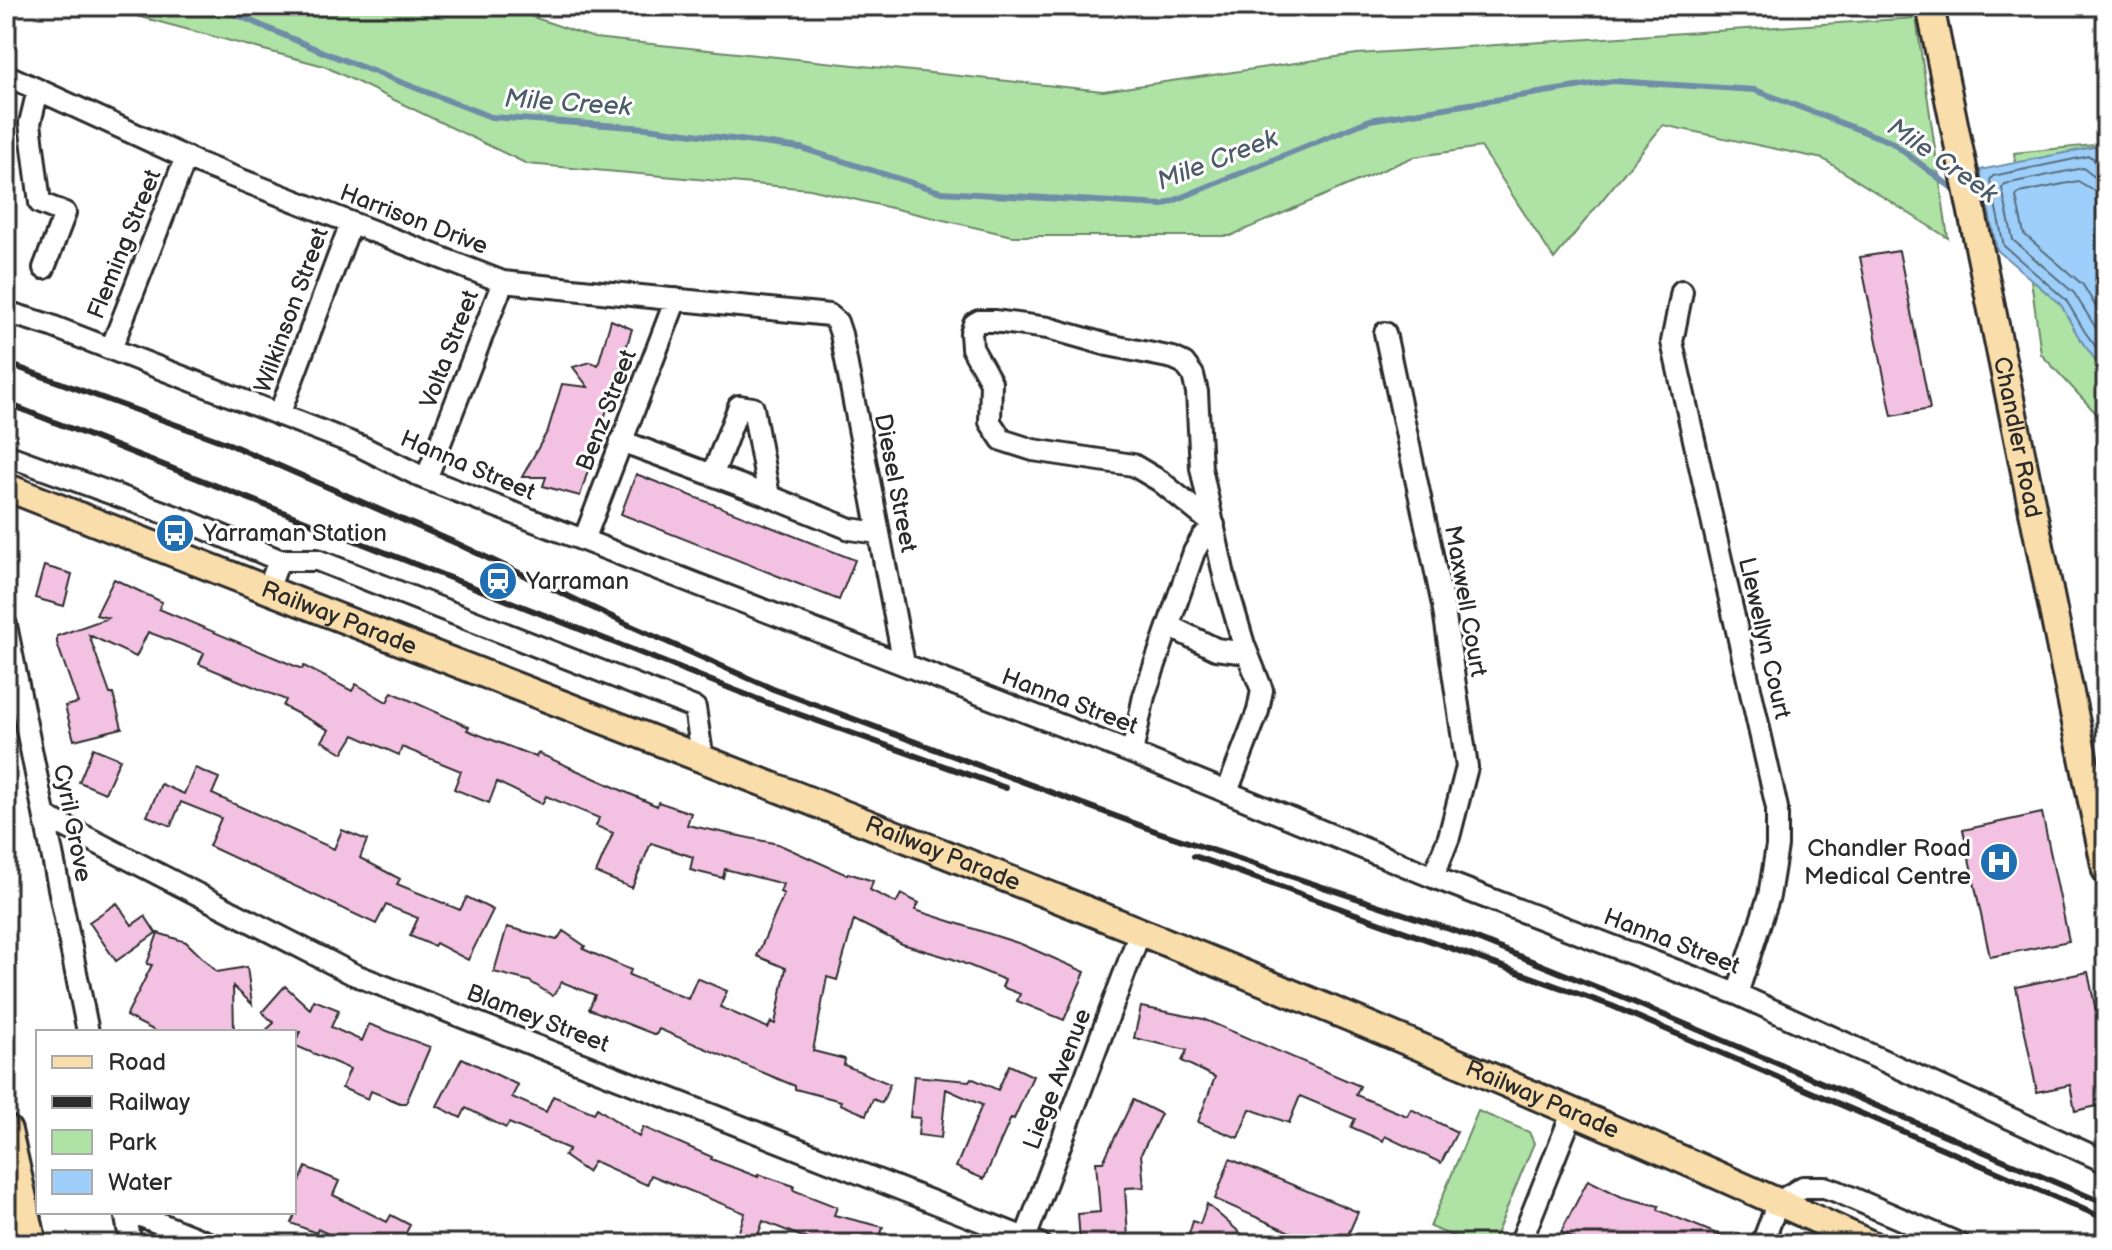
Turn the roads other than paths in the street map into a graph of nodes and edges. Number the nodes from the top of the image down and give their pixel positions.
1 (1930, 6) edge
2 (6, 75) edge
3 (38, 90) junction
4 (186, 157) junction
5 (351, 223) junction
6 (44, 268) dead end
7 (503, 282) junction
8 (1682, 291) dead end
9 (676, 299) junction
10 (6, 312) edge
11 (829, 315) joint
12 (1385, 333) dead end
13 (111, 349) junction
14 (279, 415) junction
15 (621, 441) junction
16 (6, 455) edge
17 (713, 474) junction
18 (426, 479) junction
19 (6, 487) edge
20 (769, 496) junction
21 (1214, 525) junction
22 (878, 533) junction
23 (584, 540) junction
24 (279, 560) junction
25 (268, 590) junction
26 (6, 625) edge
27 (1169, 626) junction
28 (1247, 653) junction
29 (904, 664) junction
30 (1132, 753) junction
31 (703, 761) junction
32 (1227, 792) junction
33 (45, 816) junction
34 (2106, 870) edge
35 (1433, 877) junction
36 (1140, 932) junction
37 (1737, 994) junction
38 (88, 1030) edge
39 (1573, 1111) junction
40 (6, 1131) edge
41 (2106, 1162) edge
42 (1778, 1202) junction
43 (125, 1214) edge
44 (136, 1214) edge
45 (1030, 1242) edge
46 (31, 1244) edge
47 (131, 1244) edge
48 (211, 1244) edge
49 (1520, 1244) edge
50 (1762, 1244) edge
51 (1870, 1244) edge
52 (1959, 1244) edge

1 - 34 main road, Chandler Road
2 - 3 street, Harrison Drive
3 - 4 street, Harrison Drive
3 - 6 street
4 - 5 street, Harrison Drive
4 - 13 street, Fleming Street
5 - 7 street, Harrison Drive
5 - 14 street, Wilkinson Street
7 - 9 street, Harrison Drive
7 - 18 street, Volta Street
8 - 37 street, Llewellyn Court
9 - 11 street, Harrison Drive
9 - 15 street, Benz Street
10 - 13 street, Hanna Street
11 - 22 street, Diesel Street
12 - 35 street, Maxwell Court
13 - 14 street, Hanna Street
14 - 18 street, Hanna Street
15 - 17 street
15 - 23 street, Benz Street
16 - 24 street
17 - 20 street
17 - 20 street
18 - 23 street, Hanna Street
19 - 25 main road, Railway Parade
20 - 22 street
21 - 21 street
21 - 27 street
21 - 28 street
22 - 29 street, Diesel Street
23 - 29 street, Hanna Street
24 - 25 street
24 - 31 street
25 - 31 main road, Railway Parade
26 - 33 street, Cyril Grove
27 - 28 street
27 - 30 street
28 - 32 street
29 - 30 street, Hanna Street
30 - 32 street, Hanna Street
31 - 36 main road, Railway Parade
32 - 35 street, Hanna Street
33 - 38 street, Cyril Grove
33 - 45 street, Blamey Street
35 - 37 street, Hanna Street
36 - 39 main road, Railway Parade
36 - 45 street, Liege Avenue
37 - 41 street, Hanna Street
39 - 42 main road, Railway Parade
39 - 49 street
40 - 46 highway
42 - 50 street
42 - 51 main road, Railway Parade
42 - 52 street
43 - 47 street
44 - 48 street

